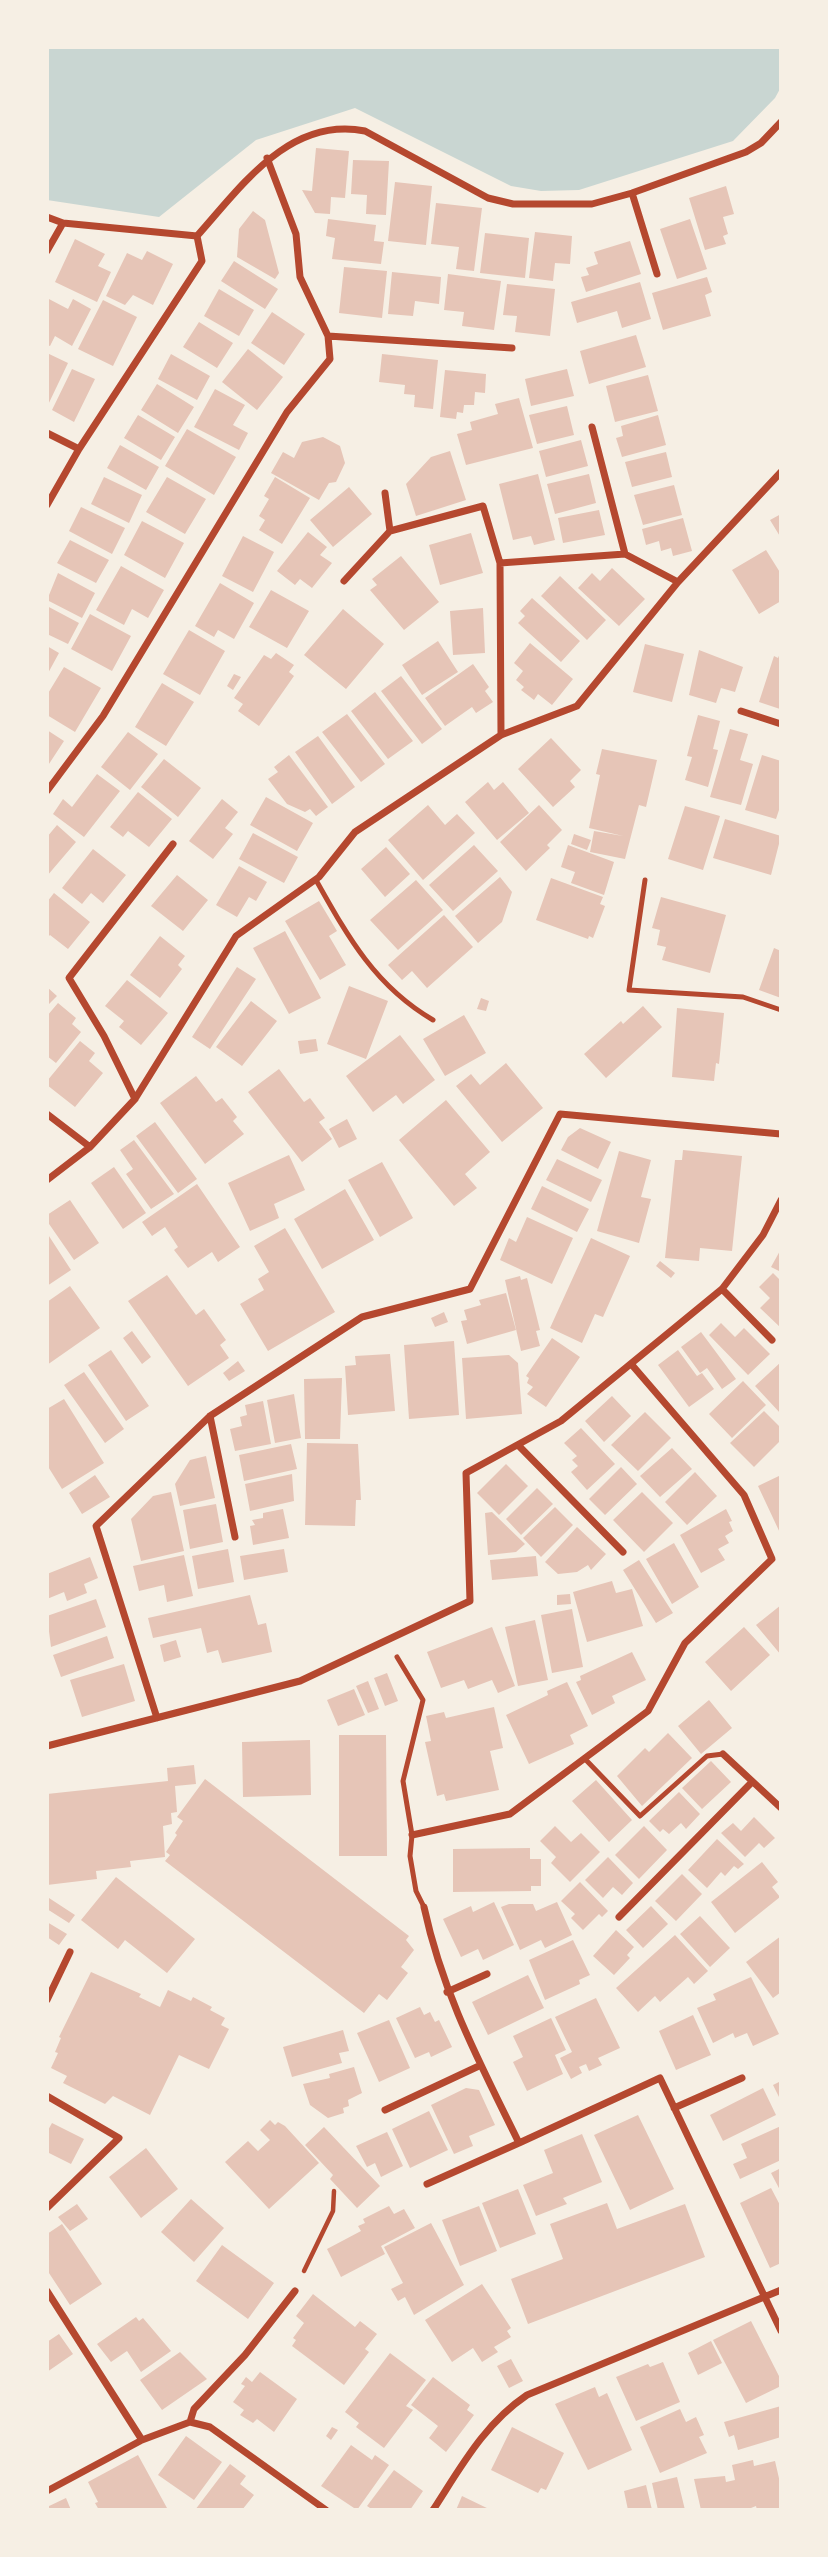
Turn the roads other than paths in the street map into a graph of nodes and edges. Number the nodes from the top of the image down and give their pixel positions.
1 (781, 122) edge
2 (773, 131) junction
3 (781, 137) edge
4 (267, 158) junction
5 (632, 193) junction
6 (47, 217) edge
7 (63, 223) junction
8 (197, 236) junction
9 (47, 251) edge
10 (657, 274) dead end
11 (328, 335) junction
12 (512, 348) dead end
13 (592, 427) dead end
14 (47, 433) edge
15 (79, 449) junction
16 (781, 472) edge
17 (385, 493) dead end
18 (47, 505) edge
19 (390, 531) junction
20 (625, 554) junction
21 (500, 563) junction
22 (344, 581) dead end
23 (678, 582) junction
24 (741, 710) dead end
25 (781, 724) edge
26 (501, 735) junction
27 (47, 791) edge
28 (173, 844) dead end
29 (316, 880) junction
30 (645, 880) dead end
31 (781, 1010) edge
32 (433, 1020) dead end
33 (135, 1099) junction
34 (47, 1114) edge
35 (781, 1134) edge
36 (90, 1147) junction
37 (47, 1180) edge
38 (781, 1200) edge
39 (722, 1289) junction
40 (772, 1340) dead end
41 (632, 1365) junction
42 (210, 1416) junction
43 (518, 1445) junction
44 (235, 1537) dead end
45 (623, 1552) dead end
46 (397, 1657) dead end
47 (157, 1718) junction
48 (47, 1746) edge
49 (723, 1754) joint
50 (585, 1759) junction
51 (752, 1782) junction
52 (781, 1808) edge
53 (412, 1835) junction
54 (424, 1907) joint
55 (619, 1917) dead end
56 (70, 1952) dead end
57 (487, 1973) dead end
58 (447, 1992) junction
59 (47, 2000) edge
60 (481, 2065) junction
61 (742, 2078) dead end
62 (47, 2096) edge
63 (674, 2108) junction
64 (385, 2110) dead end
65 (519, 2143) junction
66 (428, 2185) dead end
67 (47, 2208) edge
68 (781, 2290) edge
69 (47, 2291) edge
70 (295, 2291) road end
71 (766, 2297) junction
72 (781, 2331) edge
73 (190, 2422) junction
74 (142, 2440) junction
75 (47, 2491) edge
76 (326, 2510) edge
77 (433, 2510) edge

1 - 2 street
2 - 3 street
2 - 5 street
4 - 5 street
4 - 8 street
4 - 11 street
5 - 10 street
6 - 7 street
7 - 8 street
7 - 9 street
8 - 15 street
11 - 12 street
11 - 27 street
13 - 20 street
14 - 15 street
15 - 18 street
16 - 23 street
17 - 19 street
19 - 21 street
19 - 22 street
20 - 21 street
20 - 23 street
21 - 26 street
23 - 26 street
24 - 25 street
26 - 29 street
28 - 33 street
29 - 32 lane
29 - 33 street
30 - 31 lane
33 - 36 street
34 - 36 street
35 - 42 street
36 - 37 street
38 - 39 street
39 - 40 street
39 - 41 street
41 - 43 street
41 - 50 street
42 - 44 street
42 - 47 street
43 - 45 street
43 - 47 street
46 - 53 lane
47 - 48 street
49 - 50 lane
49 - 51 street
50 - 53 street
51 - 52 street
51 - 55 street
53 - 54 lane
54 - 58 street
56 - 59 street
57 - 58 street
58 - 60 street
60 - 64 street
60 - 65 street
61 - 63 street
62 - 67 street
63 - 65 street
63 - 71 street
65 - 66 street
68 - 71 street
69 - 74 street
70 - 73 street
71 - 72 street
71 - 77 street
73 - 74 street
73 - 76 street
74 - 75 street

